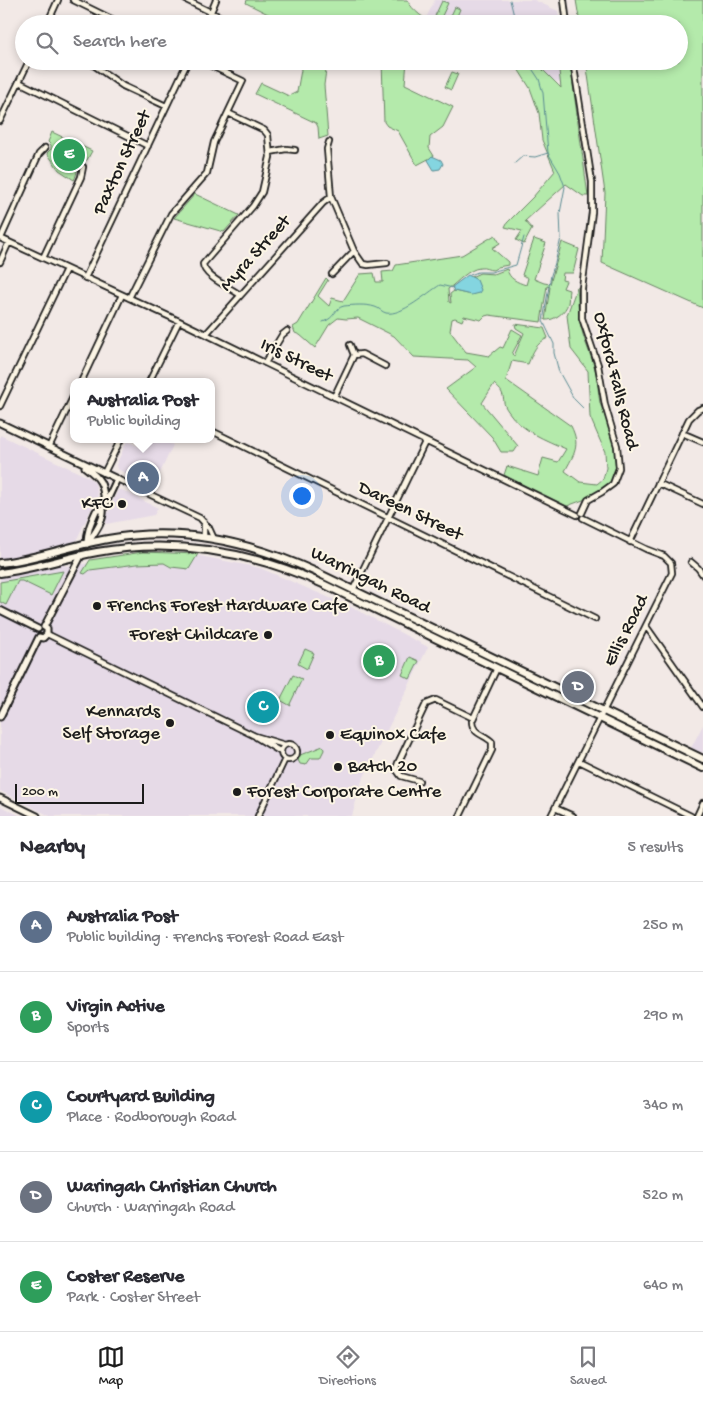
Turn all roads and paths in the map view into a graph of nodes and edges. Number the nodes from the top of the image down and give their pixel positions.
1 (58, 0) edge
2 (73, 0) edge
3 (186, 0) edge
4 (216, 0) edge
5 (564, 0) edge
6 (211, 12) junction
7 (51, 15) edge
8 (104, 15) edge
9 (210, 15) edge
10 (217, 15) edge
11 (566, 15) edge
12 (25, 70) edge
13 (101, 70) edge
14 (184, 70) edge
15 (220, 70) edge
16 (574, 70) edge
17 (19, 82) junction
18 (166, 106) junction
19 (228, 113) junction
20 (0, 121) edge
21 (329, 142) dead end
22 (148, 146) junction
23 (45, 148) dead end
24 (295, 150) dead end
25 (270, 152) junction
26 (83, 167) dead end
27 (331, 197) junction
28 (0, 238) edge
29 (9, 242) junction
30 (354, 251) junction
31 (43, 258) junction
32 (0, 262) edge
33 (387, 263) dead end
34 (66, 269) junction
35 (332, 274) dead end
36 (85, 278) junction
37 (122, 295) junction
38 (240, 295) junction
39 (130, 298) junction
40 (179, 321) junction
41 (288, 331) dead end
42 (206, 334) junction
43 (350, 345) dead end
44 (354, 355) junction
45 (265, 363) junction
46 (385, 366) dead end
47 (82, 378) edge
48 (151, 378) edge
49 (334, 397) junction
50 (703, 402) edge
51 (70, 403) edge
52 (0, 406) edge
53 (701, 409) edge
54 (0, 423) edge
55 (215, 432) edge
56 (682, 433) junction
57 (425, 442) junction
58 (703, 442) edge
59 (119, 443) edge
60 (49, 447) junction
61 (74, 459) junction
62 (104, 474) junction
63 (117, 480) junction
64 (658, 483) junction
65 (703, 504) edge
66 (104, 506) junction
67 (581, 515) junction
68 (388, 518) junction
69 (204, 522) junction
70 (204, 538) junction
71 (214, 539) junction
72 (630, 542) junction
73 (87, 544) junction
74 (81, 556) junction
75 (691, 562) dead end
76 (0, 563) edge
77 (0, 573) edge
78 (703, 576) edge
79 (354, 590) junction
80 (0, 610) edge
81 (594, 619) dead end
82 (646, 626) junction
83 (44, 627) junction
84 (38, 629) junction
85 (47, 634) junction
86 (39, 637) junction
87 (497, 668) junction
88 (703, 707) edge
89 (604, 711) junction
90 (0, 717) edge
91 (473, 718) junction
92 (600, 718) junction
93 (255, 736) junction
94 (285, 745) junction
95 (281, 752) junction
96 (285, 759) junction
97 (703, 759) edge
98 (579, 761) junction
99 (703, 768) edge
100 (419, 781) dead end
101 (0, 798) edge
102 (703, 803) edge
103 (555, 808) junction
104 (37, 816) edge
105 (258, 816) edge
106 (460, 816) edge
107 (551, 816) edge
108 (572, 816) edge
109 (692, 816) edge
110 (697, 816) edge

1 - 7 street
2 - 8 street
3 - 6 street
4 - 6 street
5 - 11 street
6 - 9 street
6 - 10 street
12 - 17 street
13 - 18 street
14 - 18 street, Paxton Street
15 - 19 street
16 - 67 street, Oxford Falls Road
17 - 20 street
17 - 22 street
18 - 22 street, Paxton Street
19 - 25 street
19 - 39 street
21 - 27 street
22 - 36 street, Paxton Street
23 - 28 street
24 - 25 street
25 - 38 street
26 - 31 street
27 - 30 street
27 - 38 street, Myra Street
28 - 29 street, Iris Street
29 - 31 street, Iris Street
29 - 32 street
30 - 33 street
30 - 35 street
31 - 34 street, Iris Street
34 - 36 street, Iris Street
34 - 52 street
36 - 37 street, Iris Street
37 - 39 street, Iris Street
37 - 47 street
38 - 42 street, Myra Street
39 - 40 street, Iris Street
40 - 42 street, Iris Street
40 - 48 street
41 - 45 street
42 - 45 street, Iris Street
43 - 44 street
44 - 46 street
44 - 49 street
45 - 49 street, Iris Street
49 - 57 street, Iris Street
50 - 53 street
51 - 60 street
53 - 56 street
54 - 60 main road
55 - 68 street, Dareen Street
56 - 58 street
56 - 64 street
57 - 67 street, Iris Street
57 - 68 street
59 - 62 street
60 - 61 main road
61 - 62 main road
61 - 66 main road
62 - 63 main road
63 - 66 main road
63 - 69 street
64 - 65 street
64 - 72 street
66 - 73 main road
67 - 72 street
68 - 79 street
68 - 81 street, Dareen Street
69 - 70 street
69 - 71 street
70 - 71 highway, Warringah Road
70 - 73 highway, Warringah Road
71 - 79 highway, Warringah Road
72 - 82 street, Ellis Road
73 - 74 highway
73 - 76 highway, Warringah Road
74 - 77 highway, Warringah Road
74 - 83 main road
74 - 87 highway, Warringah Road
75 - 78 street
79 - 89 highway, Warringah Road
80 - 84 main road
82 - 88 street
82 - 89 street, Ellis Road
83 - 84 main road
83 - 85 main road
84 - 86 main road
85 - 86 main road
85 - 93 street
86 - 90 main road
87 - 91 street
87 - 92 highway, Warringah Road
89 - 92 street, Ellis Road
89 - 97 highway, Warringah Road
91 - 100 street
91 - 106 street
92 - 98 street, Ellis Road
92 - 99 highway, Warringah Road
93 - 94 street
93 - 95 street
94 - 95 street
94 - 96 street
95 - 96 street
96 - 105 street
98 - 103 street, Ellis Road
98 - 109 street
101 - 104 main road
102 - 110 street
103 - 107 street, Ellis Road
103 - 108 street

